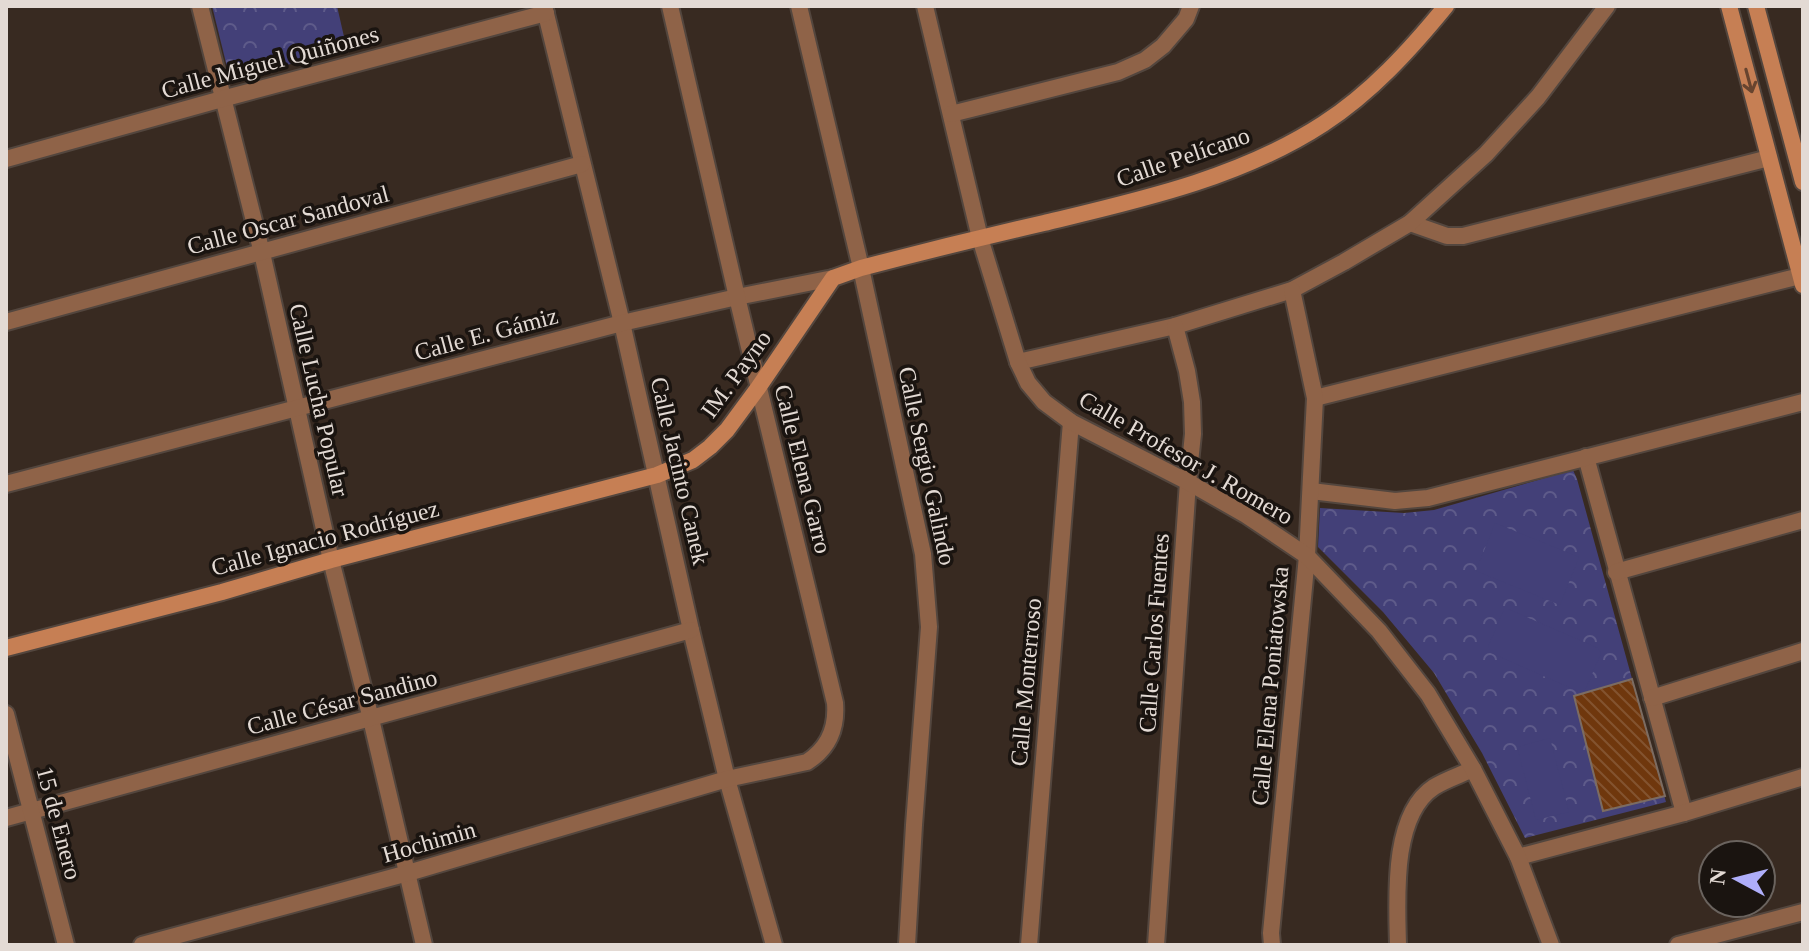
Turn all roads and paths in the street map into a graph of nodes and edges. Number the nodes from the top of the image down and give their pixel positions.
1 (200, 6) edge
2 (670, 6) edge
3 (799, 6) edge
4 (925, 6) edge
5 (1191, 6) edge
6 (1446, 6) edge
7 (1607, 6) edge
8 (1729, 6) edge
9 (1756, 6) edge
10 (545, 10) edge
11 (222, 99) junction
12 (951, 114) junction
13 (1769, 158) junction
14 (6, 159) edge
15 (582, 164) junction
16 (1803, 182) edge
17 (1410, 223) junction
18 (980, 238) junction
19 (262, 253) junction
20 (861, 268) junction
21 (833, 278) junction
22 (1802, 280) edge
23 (1292, 290) junction
24 (737, 297) junction
25 (6, 322) edge
26 (622, 323) junction
27 (1175, 326) junction
28 (1018, 362) junction
29 (758, 388) junction
30 (1315, 398) junction
31 (1803, 402) edge
32 (296, 408) junction
33 (1071, 422) junction
34 (1586, 457) junction
35 (657, 475) junction
36 (1188, 482) junction
37 (6, 484) edge
38 (1311, 491) junction
39 (1803, 520) edge
40 (1307, 556) junction
41 (331, 560) junction
42 (1616, 572) junction
43 (691, 630) junction
44 (6, 648) edge
45 (1803, 651) edge
46 (1652, 698) junction
47 (6, 714) edge
48 (371, 719) junction
49 (1473, 769) junction
50 (1803, 777) edge
51 (727, 779) junction
52 (31, 811) junction
53 (1684, 813) junction
54 (6, 818) edge
55 (1518, 857) junction
56 (408, 873) junction
57 (1803, 912) edge
58 (773, 943) edge
59 (66, 945) edge
60 (142, 945) edge
61 (424, 945) edge
62 (755, 945) edge
63 (907, 945) edge
64 (1029, 945) edge
65 (1156, 945) edge
66 (1272, 945) edge
67 (1398, 945) edge
68 (1551, 945) edge
69 (1678, 945) edge

1 - 11 street, Calle Lucha Popular
2 - 24 street, Calle Elena Garro
3 - 20 street, Calle Sergio Galindo
4 - 12 street, Calle Profesor J. Romero
5 - 12 street
6 - 18 main road, Calle Pelícano
7 - 17 street
8 -> 13 main road
9 - 16 main road
10 - 11 street, Calle Miguel Quiñones
10 - 15 street, Calle Jacinto Canek
11 - 14 street, Calle Miguel Quiñones
11 - 19 street, Calle Lucha Popular
12 - 18 street, Calle Profesor J. Romero
13 - 17 street
13 - 22 main road
15 - 19 street, Calle Oscar Sandoval
15 - 26 street, Calle Jacinto Canek
17 - 23 street
18 - 20 main road, Calle E. Gámiz
18 - 28 street, Calle Profesor J. Romero
19 - 25 street, Calle Oscar Sandoval
19 - 32 street, Calle Lucha Popular
20 - 21 main road, Calle E. Gámiz
20 - 63 street, Calle Sergio Galindo
21 - 24 street, Calle E. Gámiz
21 - 29 main road, IM. Payno
22 - 30 street
23 - 27 street
23 - 30 street, Calle Elena Poniatowska
24 - 26 street, Calle E. Gámiz
24 - 29 street, Calle Elena Garro
26 - 32 street, Calle E. Gámiz
26 - 35 street, Calle Jacinto Canek
27 - 28 street
27 - 36 street, Calle Carlos Fuentes
28 - 33 street, Calle Profesor J. Romero
29 - 35 main road, IM. Payno
29 - 51 street, Calle Elena Garro
30 - 38 street, Calle Elena Poniatowska
31 - 34 street
32 - 37 street, Calle E. Gámiz
32 - 41 street, Calle Lucha Popular
33 - 36 street, Calle Profesor J. Romero
33 - 64 street, Calle Monterroso
34 - 38 street
34 - 42 street
35 - 41 main road, Calle Ignacio Rodríguez
35 - 43 street, Calle Jacinto Canek
36 - 40 street, Calle Profesor J. Romero
36 - 65 street, Calle Carlos Fuentes
38 - 40 street, Calle Elena Poniatowska
39 - 42 street
40 - 49 street, Calle Profesor J. Romero
40 - 66 street, Calle Elena Poniatowska
41 - 44 main road, Calle Ignacio Rodríguez
41 - 48 street, Calle Lucha Popular
42 - 46 street
43 - 48 street, Calle César Sandino
43 - 51 street, Calle Jacinto Canek
45 - 46 street
46 - 53 street
47 - 52 street, 15 de Enero
48 - 52 street, Calle César Sandino
48 - 56 street, Calle Lucha Popular
49 - 55 street, Calle Profesor J. Romero
49 - 67 street
50 - 53 street
51 - 56 street, Hochimin
51 - 58 street, Calle Jacinto Canek
52 - 54 street, Calle César Sandino
52 - 59 street, 15 de Enero
53 - 55 street
55 - 68 street, Calle Profesor J. Romero
56 - 60 street, Hochimin
56 - 61 street, Calle Lucha Popular
57 - 69 street
58 - 62 street

